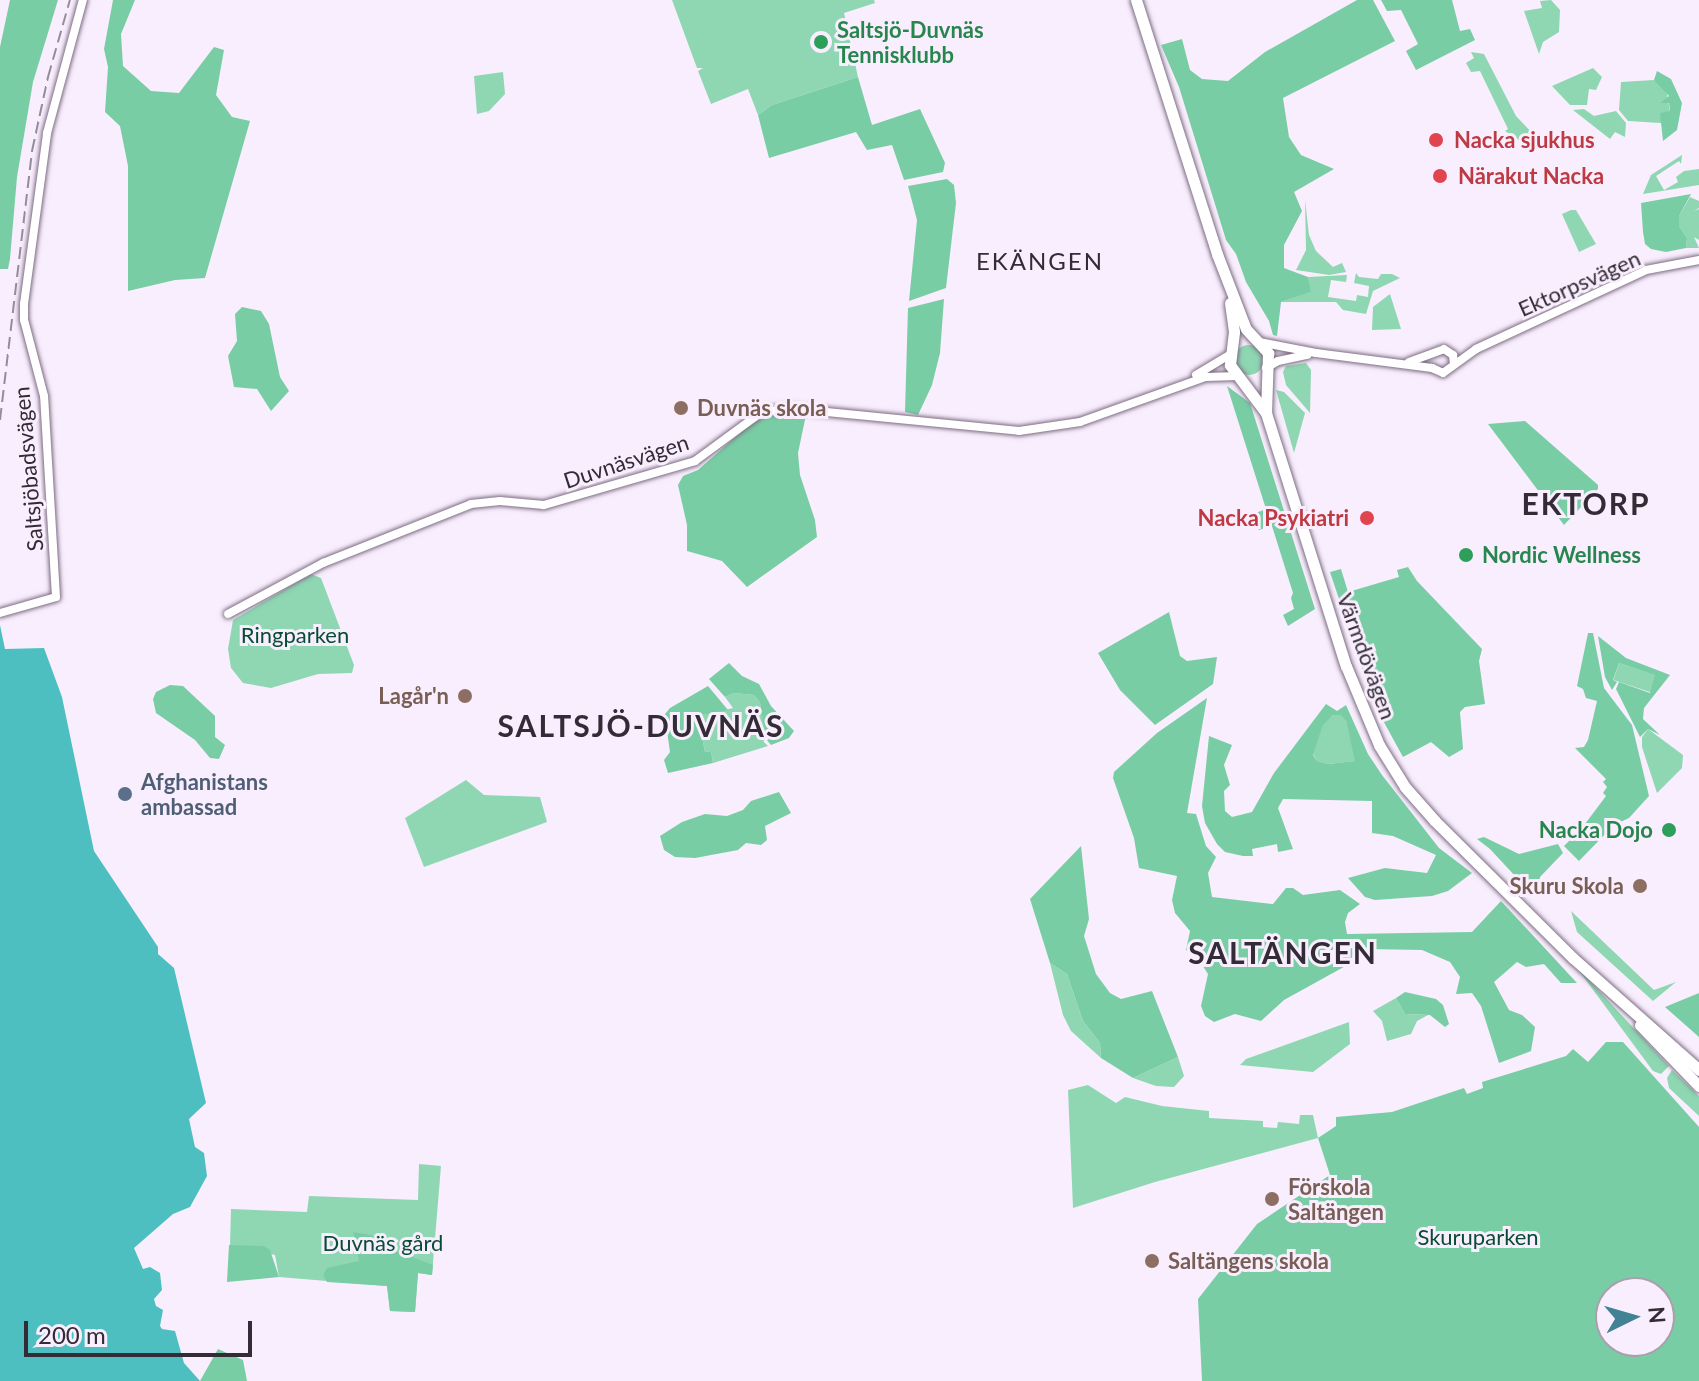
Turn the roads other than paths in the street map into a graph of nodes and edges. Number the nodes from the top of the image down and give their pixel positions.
1 (83, 0) edge
2 (1136, 0) edge
3 (1217, 254) junction
4 (1699, 260) edge
5 (1258, 342) junction
6 (1476, 349) junction
7 (1450, 351) junction
8 (1230, 352) junction
9 (1316, 353) junction
10 (1431, 356) junction
11 (1400, 364) junction
12 (1454, 364) junction
13 (1266, 368) junction
14 (1432, 368) junction
15 (1239, 376) junction
16 (1180, 383) junction
17 (1266, 413) junction
18 (0, 613) edge
19 (228, 614) dead end
20 (1596, 978) junction
21 (1699, 1070) edge
22 (1699, 1086) edge

1 - 18 street, Saltsjöbadsvägen
2 - 3 main road, Värmdövägen
3 - 5 main road, Värmdövägen
3 - 8 main road, Värmdövägen
4 - 6 street, Ektorpsvägen
5 - 8 main road
5 - 9 street
5 - 13 main road, Värmdövägen
6 - 7 street, Ektorpsvägen
6 - 12 street, Ektorpsvägen
7 - 10 street
7 - 12 street
8 - 15 main road, Värmdövägen
8 - 16 street, Duvnäsvägen
9 - 11 street
9 - 13 street
10 - 11 street
10 - 14 street
11 - 14 street
12 - 14 street
13 - 15 main road
13 - 17 main road, Värmdövägen
15 - 16 street, Duvnäsvägen
15 - 17 main road, Värmdövägen
16 - 19 street, Duvnäsvägen
17 - 20 main road, Värmdövägen
20 - 21 main road, Värmdövägen
20 - 22 main road, Värmdövägen

